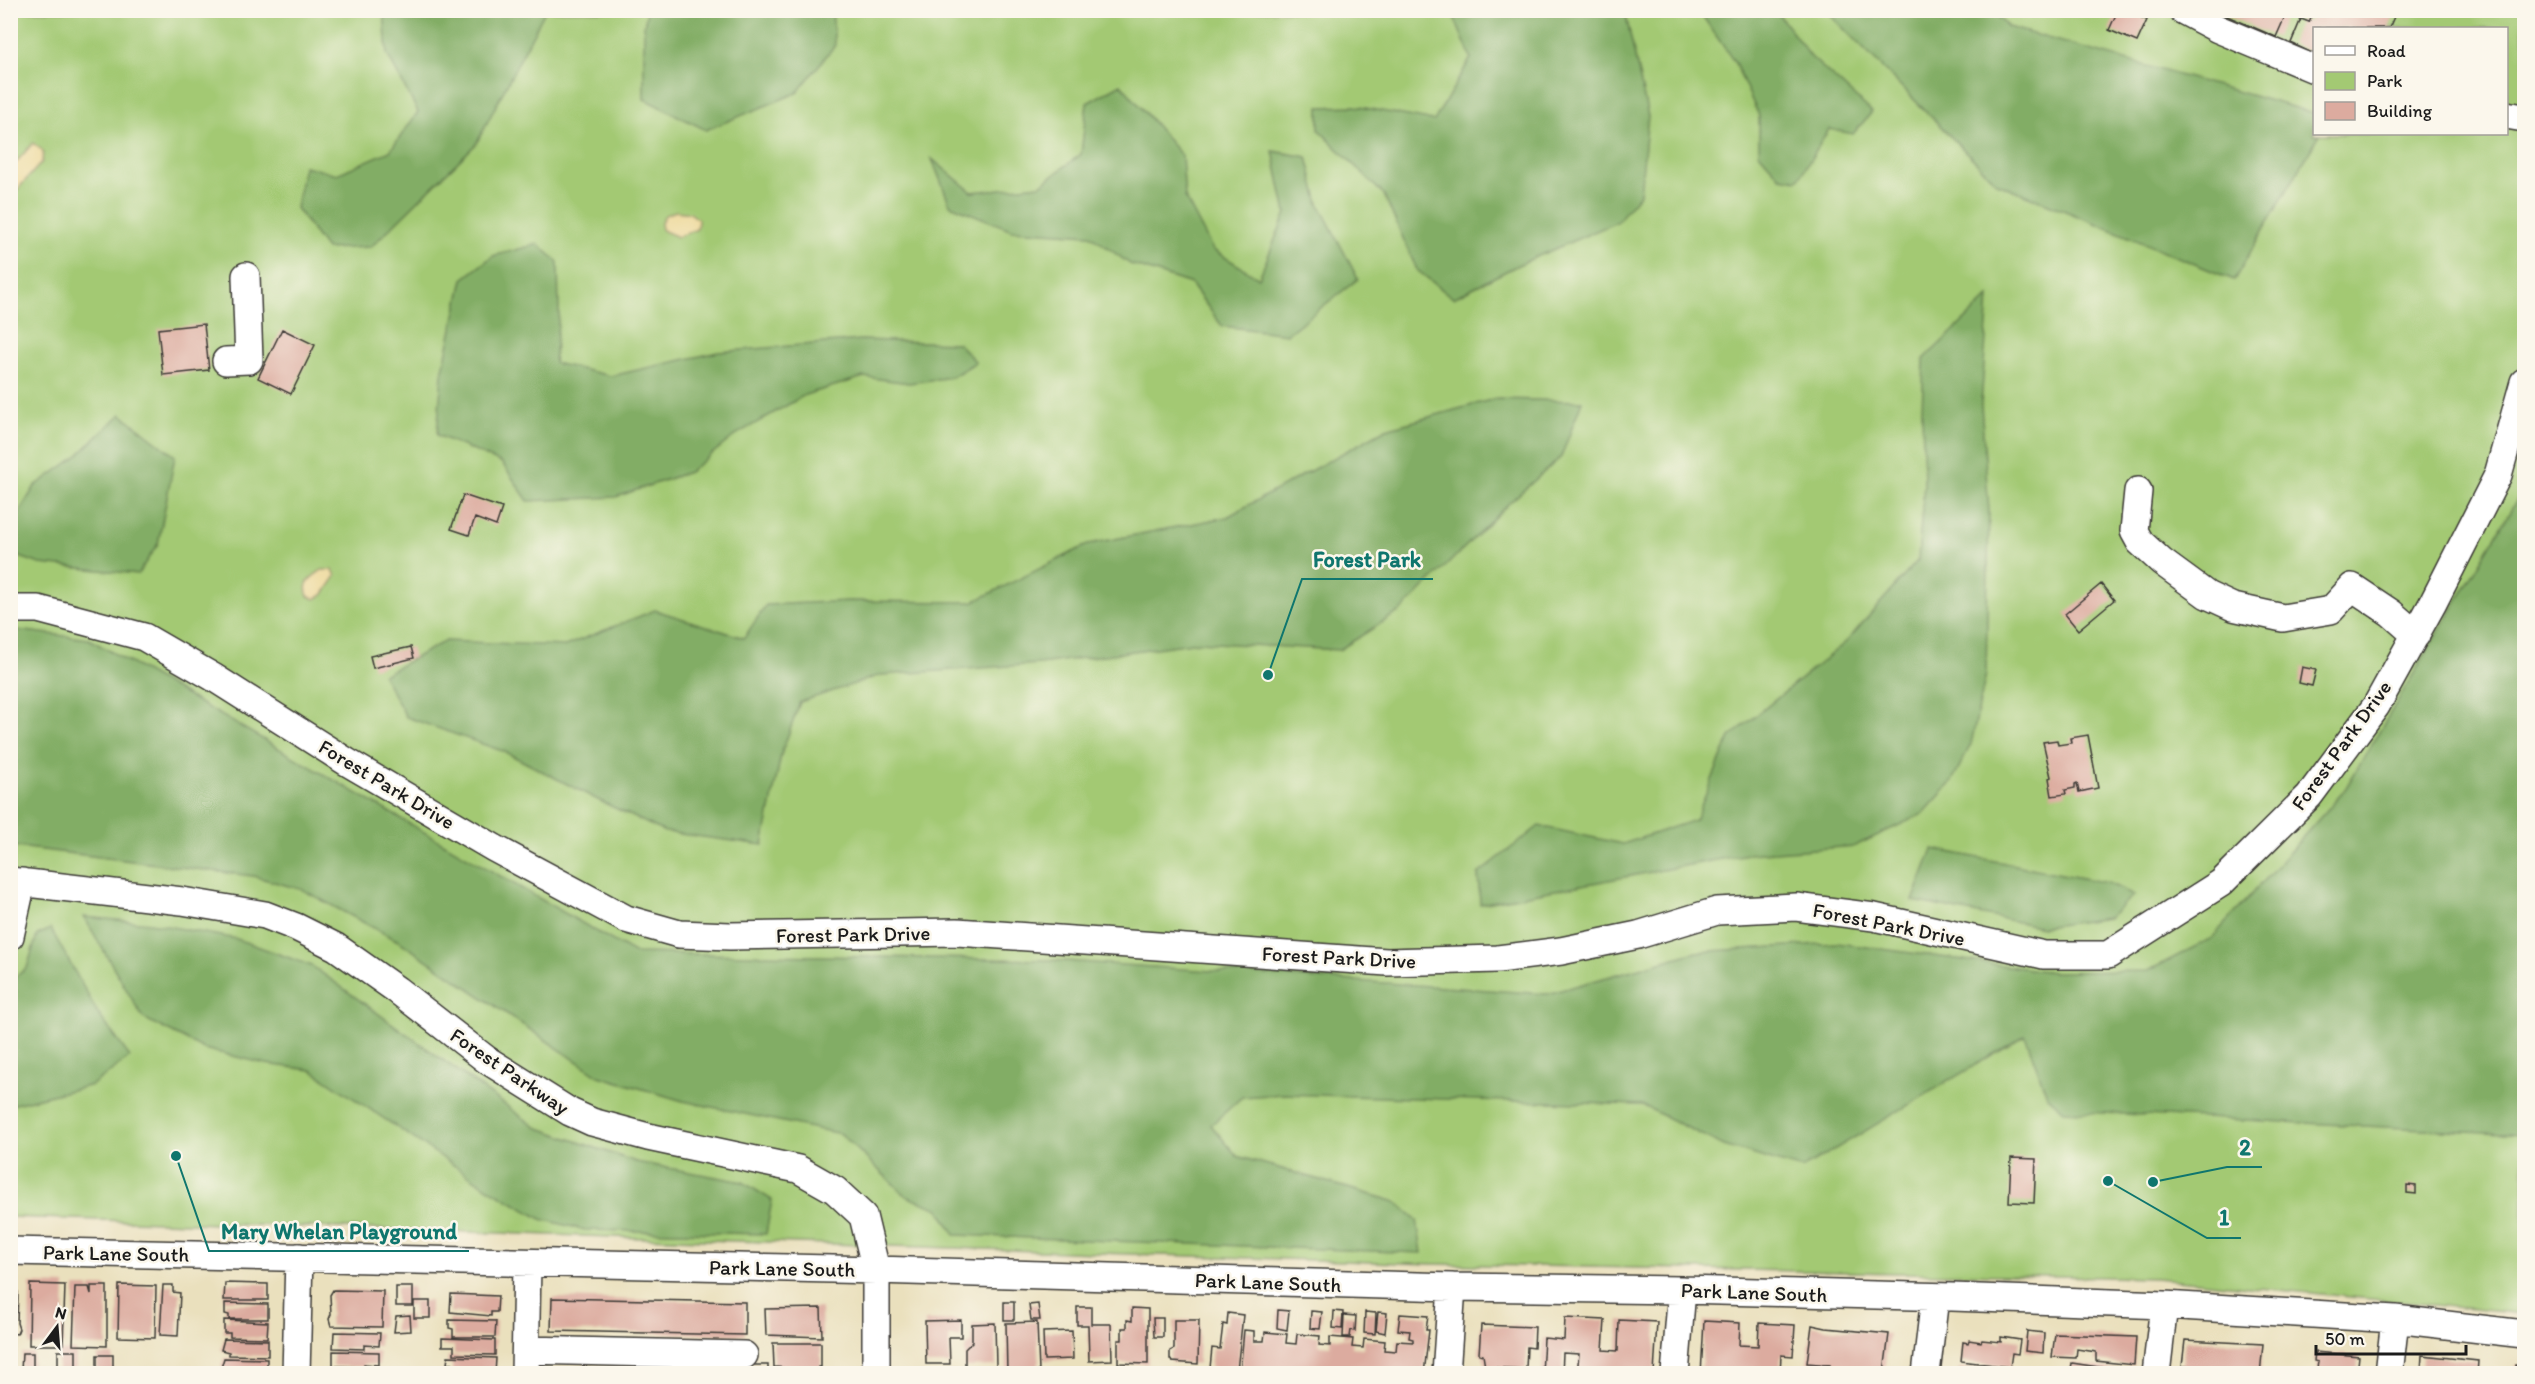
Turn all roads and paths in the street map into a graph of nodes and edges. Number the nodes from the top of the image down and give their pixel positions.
1 (2182, 10) edge
2 (2313, 69) edge
3 (2508, 115) edge
4 (2524, 118) edge
5 (246, 276) dead end
6 (226, 362) dead end
7 (2524, 382) edge
8 (2524, 452) edge
9 (2498, 475) junction
10 (2138, 491) dead end
11 (10, 609) edge
12 (2416, 634) junction
13 (16, 882) edge
14 (10, 936) edge
15 (10, 1251) edge
16 (299, 1257) junction
17 (527, 1263) junction
18 (876, 1270) junction
19 (1452, 1287) junction
20 (1682, 1290) junction
21 (1935, 1297) junction
22 (2164, 1305) junction
23 (2395, 1319) junction
24 (2524, 1334) edge
25 (744, 1355) dead end
26 (525, 1362) edge
27 (296, 1374) edge
28 (876, 1374) edge
29 (1446, 1374) edge
30 (1675, 1374) edge
31 (1926, 1374) edge
32 (2156, 1374) edge
33 (2389, 1374) edge

1 - 2 street
3 - 4 street
5 - 6 street
7 - 9 street, Forest Park Drive
8 - 9 street, Forest Park Drive
9 - 12 street, Forest Park Drive
10 - 12 street
11 - 12 street, Forest Park Drive
13 - 14 street
13 - 18 street, Forest Parkway
15 - 16 street, Park Lane South
16 - 17 street, Park Lane South
16 - 27 street
17 - 18 street, Park Lane South
17 - 26 street
18 - 19 street, Park Lane South
18 - 28 street, Forest Parkway
19 - 20 street, Park Lane South
19 - 29 street
20 - 21 street, Park Lane South
20 - 30 street
21 - 22 street, Park Lane South
21 - 31 street
22 - 23 street, Park Lane South
22 - 32 street
23 - 24 street, Park Lane South
23 - 33 street
25 - 26 street

